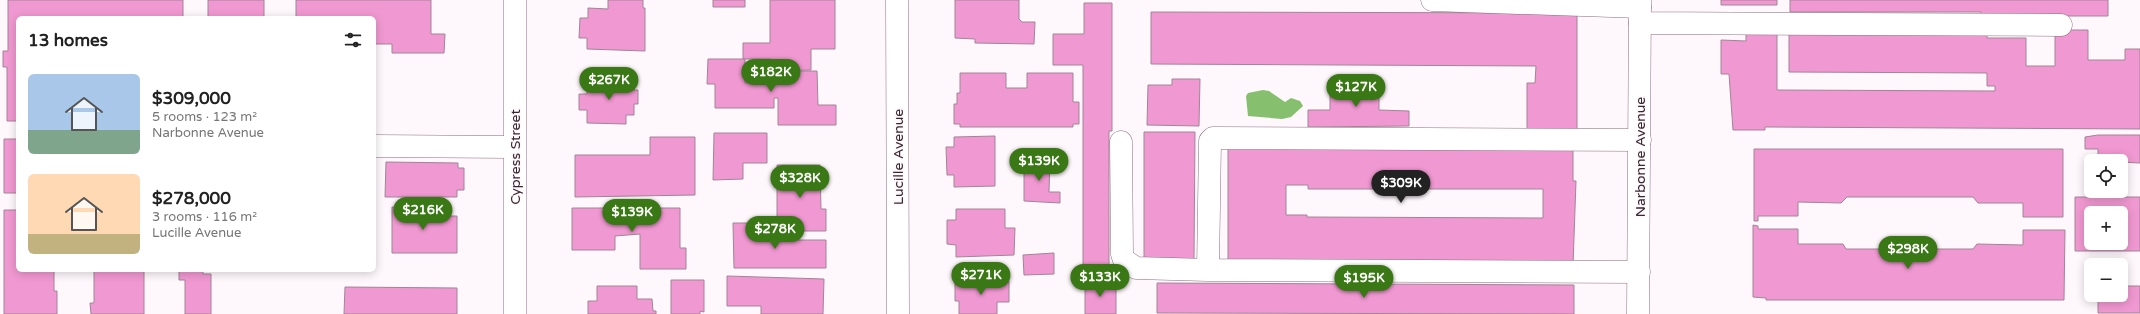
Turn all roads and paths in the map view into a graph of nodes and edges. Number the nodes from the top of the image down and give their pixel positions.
1 (515, 0) edge
2 (897, 0) edge
3 (1432, 0) edge
4 (1640, 10) edge
5 (2061, 25) dead end
6 (1640, 140) junction
7 (1121, 142) dead end
8 (376, 146) edge
9 (515, 147) junction
10 (1208, 270) junction
11 (1639, 272) junction
12 (515, 314) edge
13 (898, 314) edge
14 (1638, 314) edge

1 - 9 street, Cypress Street
2 - 13 street, Lucille Avenue
3 - 4 street
4 - 5 street
4 - 6 street, Narbonne Avenue
6 - 10 street
6 - 11 street, Narbonne Avenue
7 - 10 street
8 - 9 street
9 - 12 street, Cypress Street
10 - 11 street
11 - 14 street, Narbonne Avenue

